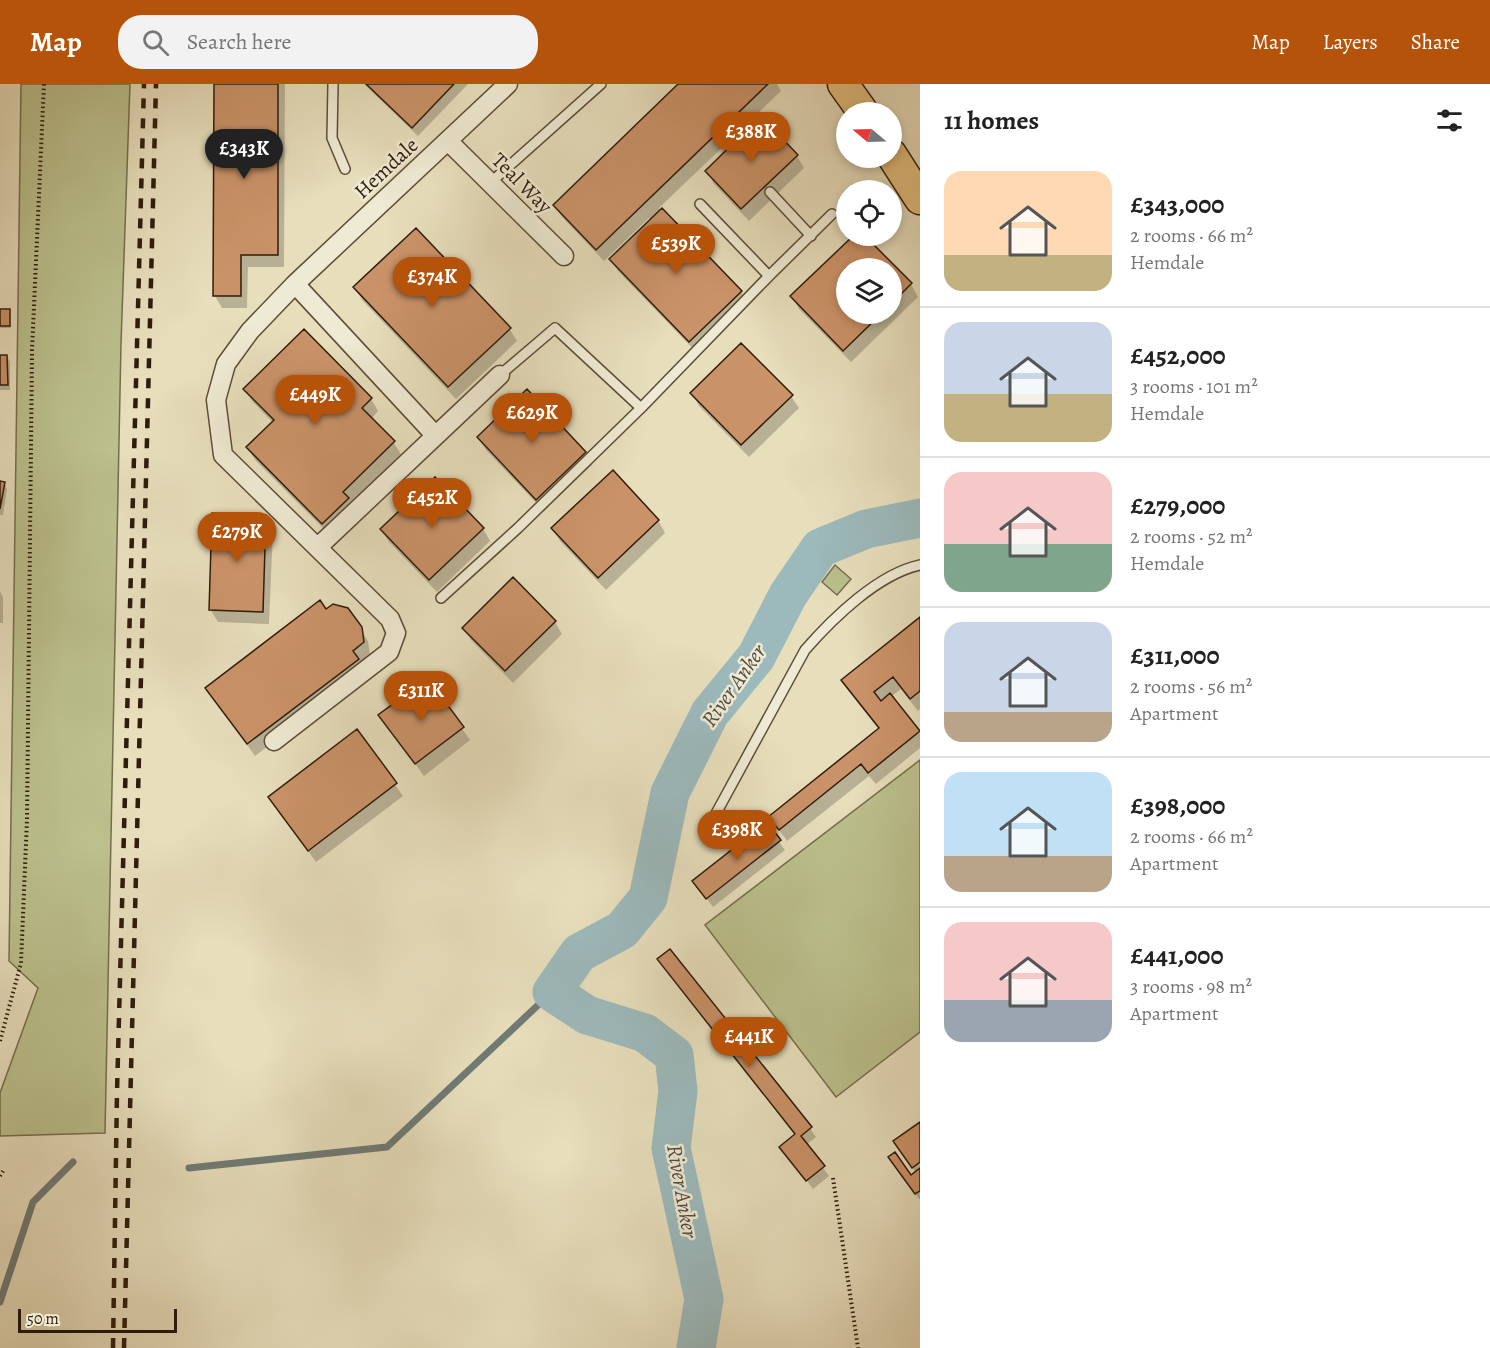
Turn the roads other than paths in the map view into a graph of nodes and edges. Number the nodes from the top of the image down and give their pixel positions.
1 (333, 84) edge
2 (508, 84) edge
3 (601, 84) edge
4 (843, 84) edge
5 (856, 102) edge
6 (448, 141) junction
7 (900, 168) edge
8 (345, 169) dead end
9 (490, 183) junction
10 (771, 192) dead end
11 (920, 199) edge
12 (699, 204) dead end
13 (832, 214) dead end
14 (811, 236) junction
15 (564, 256) dead end
16 (769, 276) junction
17 (295, 284) junction
18 (500, 375) joint
19 (641, 408) junction
20 (435, 435) junction
21 (318, 547) junction
22 (920, 565) edge
23 (441, 598) dead end
24 (274, 741) dead end
25 (713, 819) dead end

1 - 8 lane
2 - 6 street, Hemdale
3 - 9 lane
4 - 5 main road
6 - 9 street, Teal Way
6 - 17 street, Hemdale
7 - 11 main road
9 - 15 street, Teal Way
10 - 14 lane
12 - 16 lane
13 - 14 lane
14 - 16 lane
16 - 19 lane
17 - 20 street
17 - 21 street, Hemdale
18 - 19 lane
18 - 20 street
19 - 23 lane
20 - 21 street
21 - 24 street, Hemdale
22 - 25 lane

